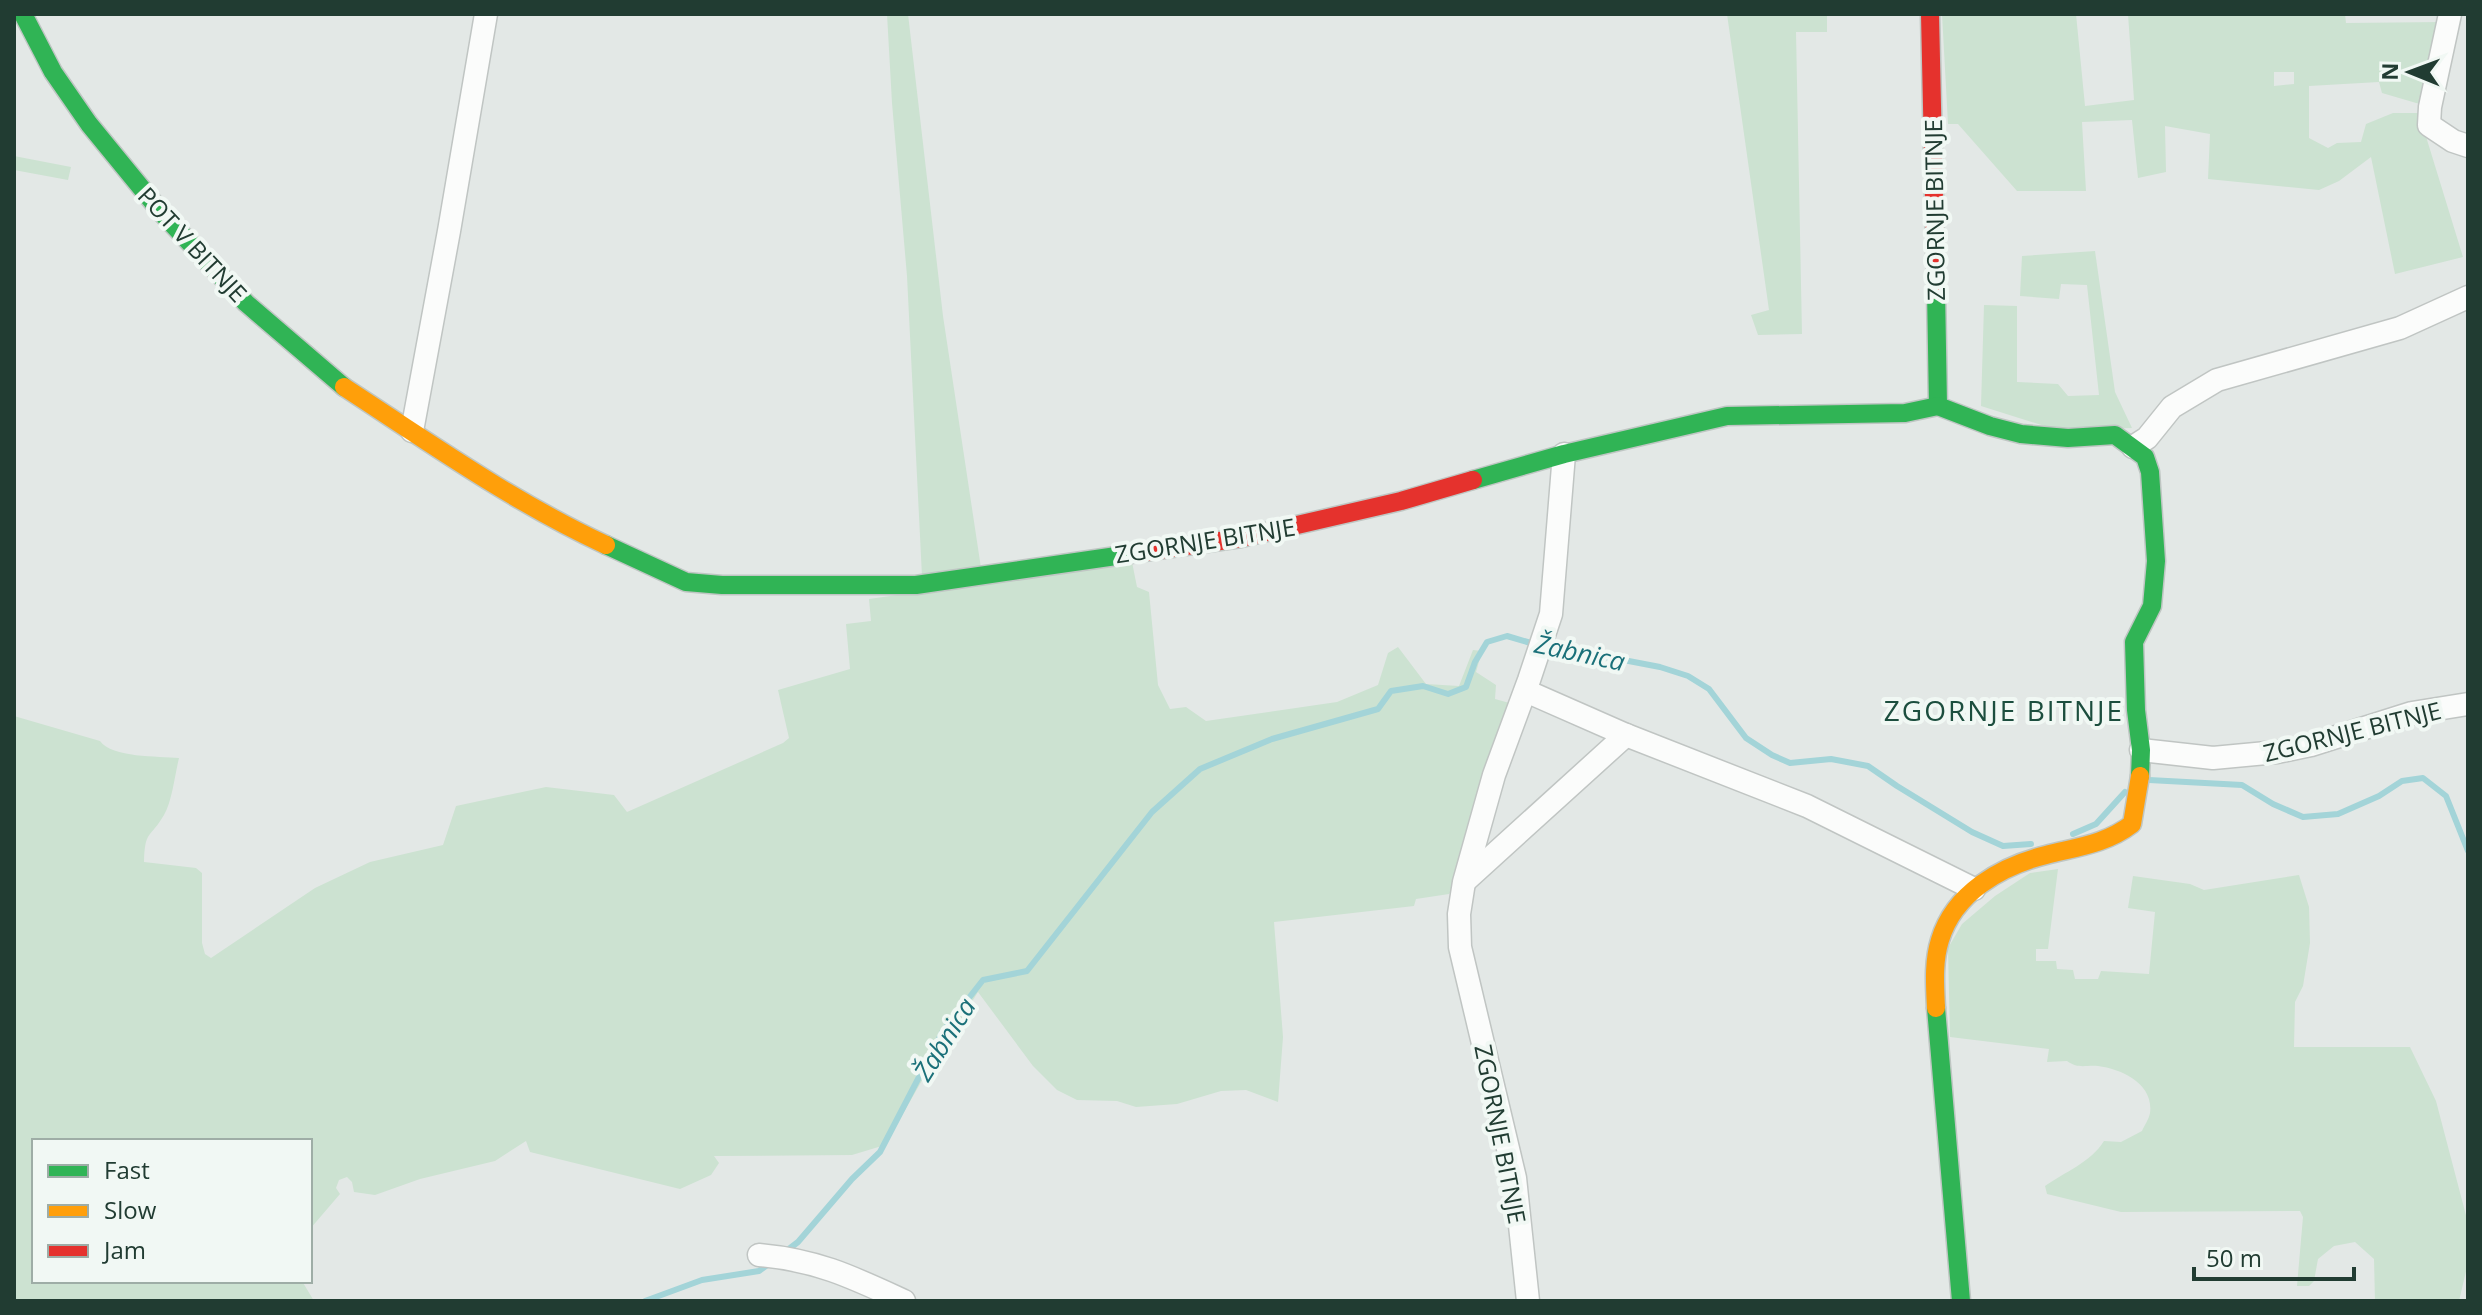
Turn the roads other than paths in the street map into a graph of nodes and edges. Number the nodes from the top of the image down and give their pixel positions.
1 (23, 14) edge
2 (486, 14) edge
3 (1930, 14) edge
4 (2450, 14) edge
5 (2468, 146) edge
6 (2468, 297) edge
7 (1938, 406) junction
8 (412, 431) junction
9 (2133, 447) junction
10 (1564, 454) junction
11 (840, 586) joint
12 (1526, 691) junction
13 (2468, 704) edge
14 (1626, 735) junction
15 (2141, 758) junction
16 (1464, 882) junction
17 (1974, 889) junction
18 (759, 1255) dead end
19 (904, 1301) edge
20 (912, 1301) edge
21 (1528, 1301) edge
22 (1961, 1301) edge

1 - 8 street, POT V BITNJE
2 - 8 street
3 - 7 street, ZGORNJE BITNJE
4 - 5 street
6 - 9 street
7 - 9 street
7 - 10 street, ZGORNJE BITNJE
8 - 11 street, POT V BITNJE
9 - 15 street
10 - 11 street, ZGORNJE BITNJE
10 - 12 street, ZGORNJE BITNJE
12 - 14 street
12 - 16 street, ZGORNJE BITNJE
13 - 15 street, ZGORNJE BITNJE
14 - 16 street
14 - 17 street
15 - 17 street
16 - 21 street, ZGORNJE BITNJE
17 - 22 street
18 - 19 street
19 - 20 street

